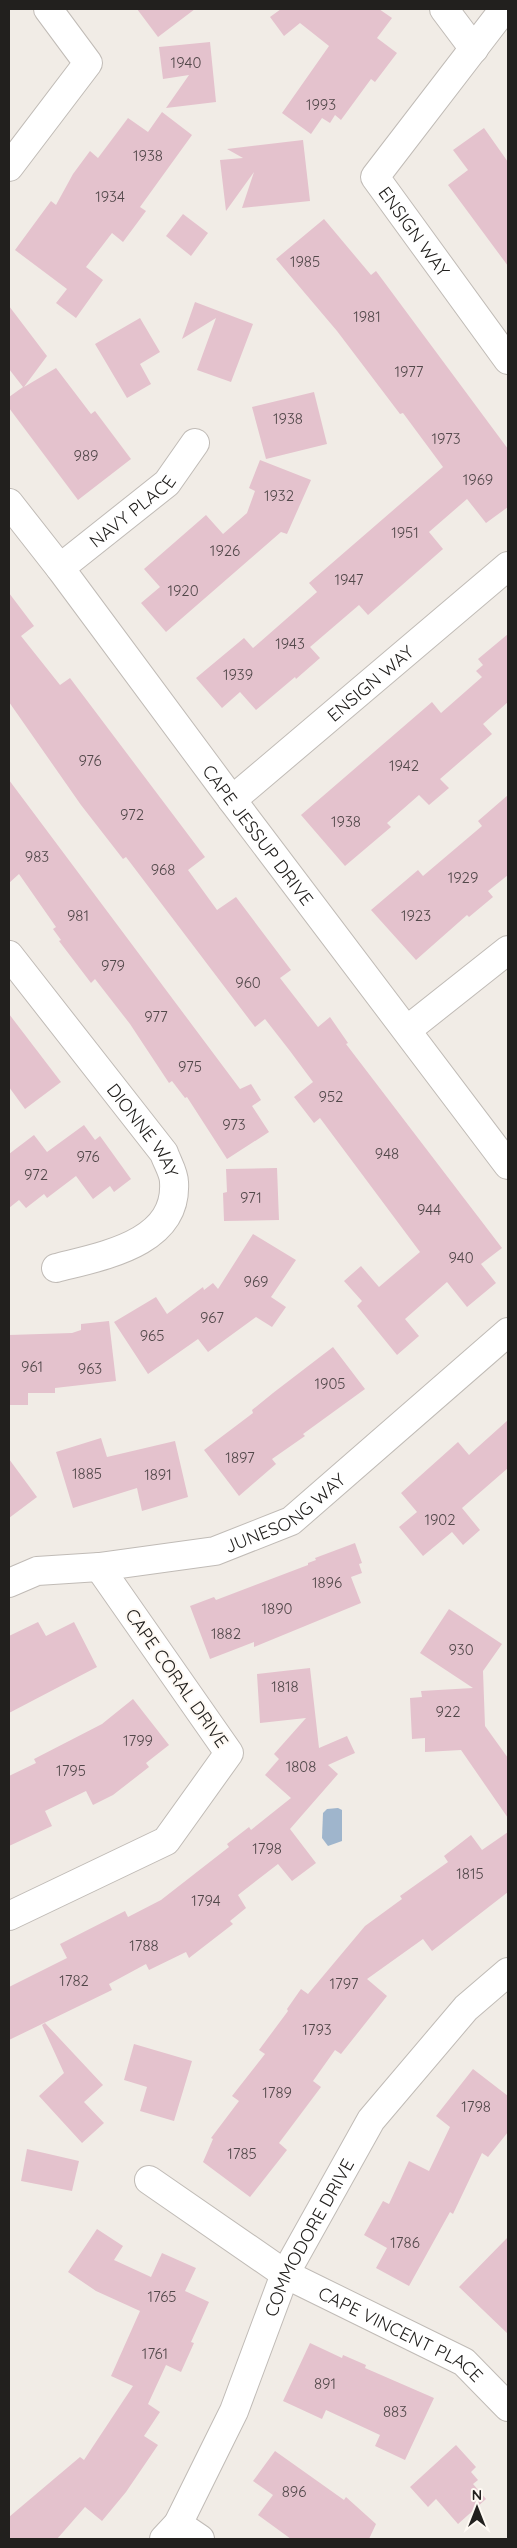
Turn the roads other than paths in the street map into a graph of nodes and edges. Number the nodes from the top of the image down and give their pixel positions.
1 (48, 9) edge
2 (444, 9) edge
3 (504, 9) edge
4 (474, 49) junction
5 (9, 167) edge
6 (508, 360) edge
7 (195, 443) dead end
8 (9, 503) edge
9 (508, 566) edge
10 (60, 568) junction
11 (232, 800) junction
12 (508, 950) edge
13 (11, 962) edge
14 (407, 1030) junction
15 (508, 1165) edge
16 (56, 1268) dead end
17 (508, 1332) edge
18 (100, 1567) junction
19 (9, 1583) edge
20 (9, 1916) edge
21 (508, 1972) edge
22 (149, 2180) dead end
23 (285, 2274) junction
24 (508, 2407) edge
25 (171, 2532) edge
26 (200, 2539) edge

1 - 5 street
2 - 4 street
3 - 4 street, ENSIGN WAY
4 - 6 street, ENSIGN WAY
7 - 10 street, NAVY PLACE
8 - 10 street, CAPE JESSUP DRIVE
9 - 11 street, ENSIGN WAY
10 - 11 street, CAPE JESSUP DRIVE
11 - 14 street, CAPE JESSUP DRIVE
12 - 14 street
13 - 16 street, DIONNE WAY
14 - 15 street, CAPE JESSUP DRIVE
17 - 18 street, JUNESONG WAY
18 - 19 street, JUNESONG WAY
18 - 20 street, CAPE CORAL DRIVE
21 - 23 street, COMMODORE DRIVE
22 - 23 street, CAPE VINCENT PLACE
23 - 24 street, CAPE VINCENT PLACE
23 - 25 street, COMMODORE DRIVE
25 - 26 street

